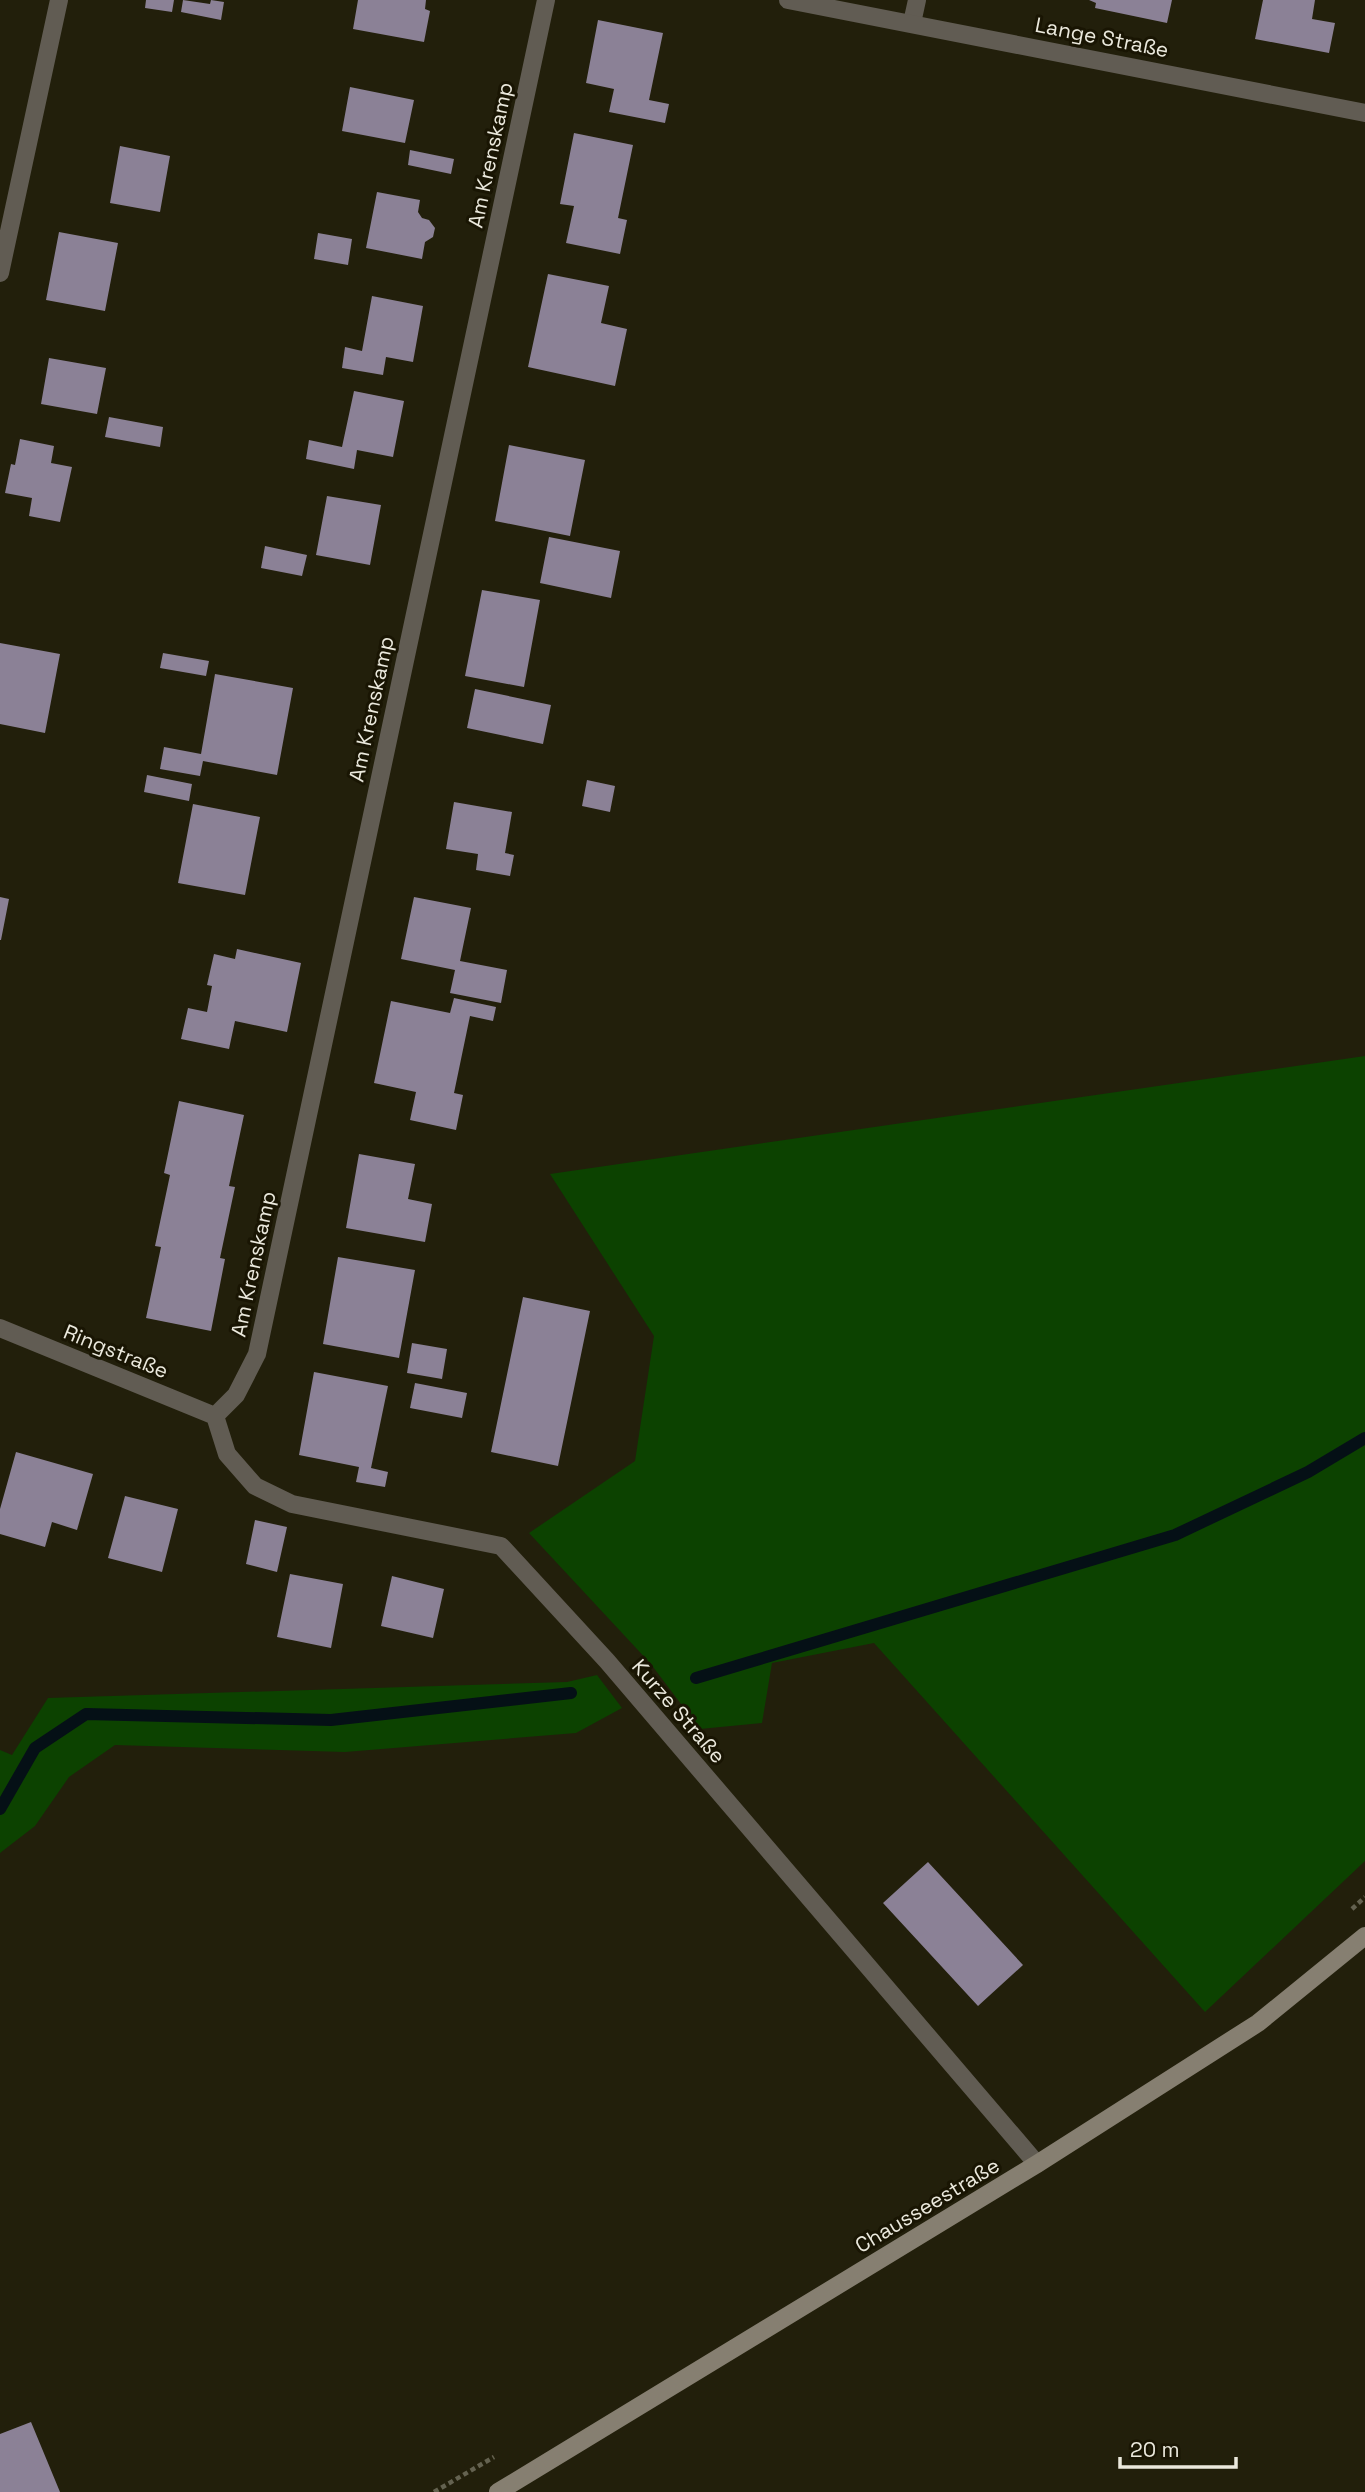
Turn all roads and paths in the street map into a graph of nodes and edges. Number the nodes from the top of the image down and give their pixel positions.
1 (59, 0) edge
2 (546, 0) edge
3 (789, 0) edge
4 (917, 0) edge
5 (912, 23) junction
6 (1365, 113) edge
7 (0, 273) edge
8 (0, 1328) edge
9 (215, 1416) junction
10 (1365, 1936) edge
11 (1037, 2164) junction
12 (498, 2492) edge

1 - 7 street
2 - 9 street, Am Krenskamp
3 - 5 street, Lange Straße
4 - 5 street
5 - 6 street, Lange Straße
8 - 9 street, Ringstraße
9 - 11 street, Kurze Straße
10 - 11 main road, Chausseestraße
11 - 12 main road, Chausseestraße

